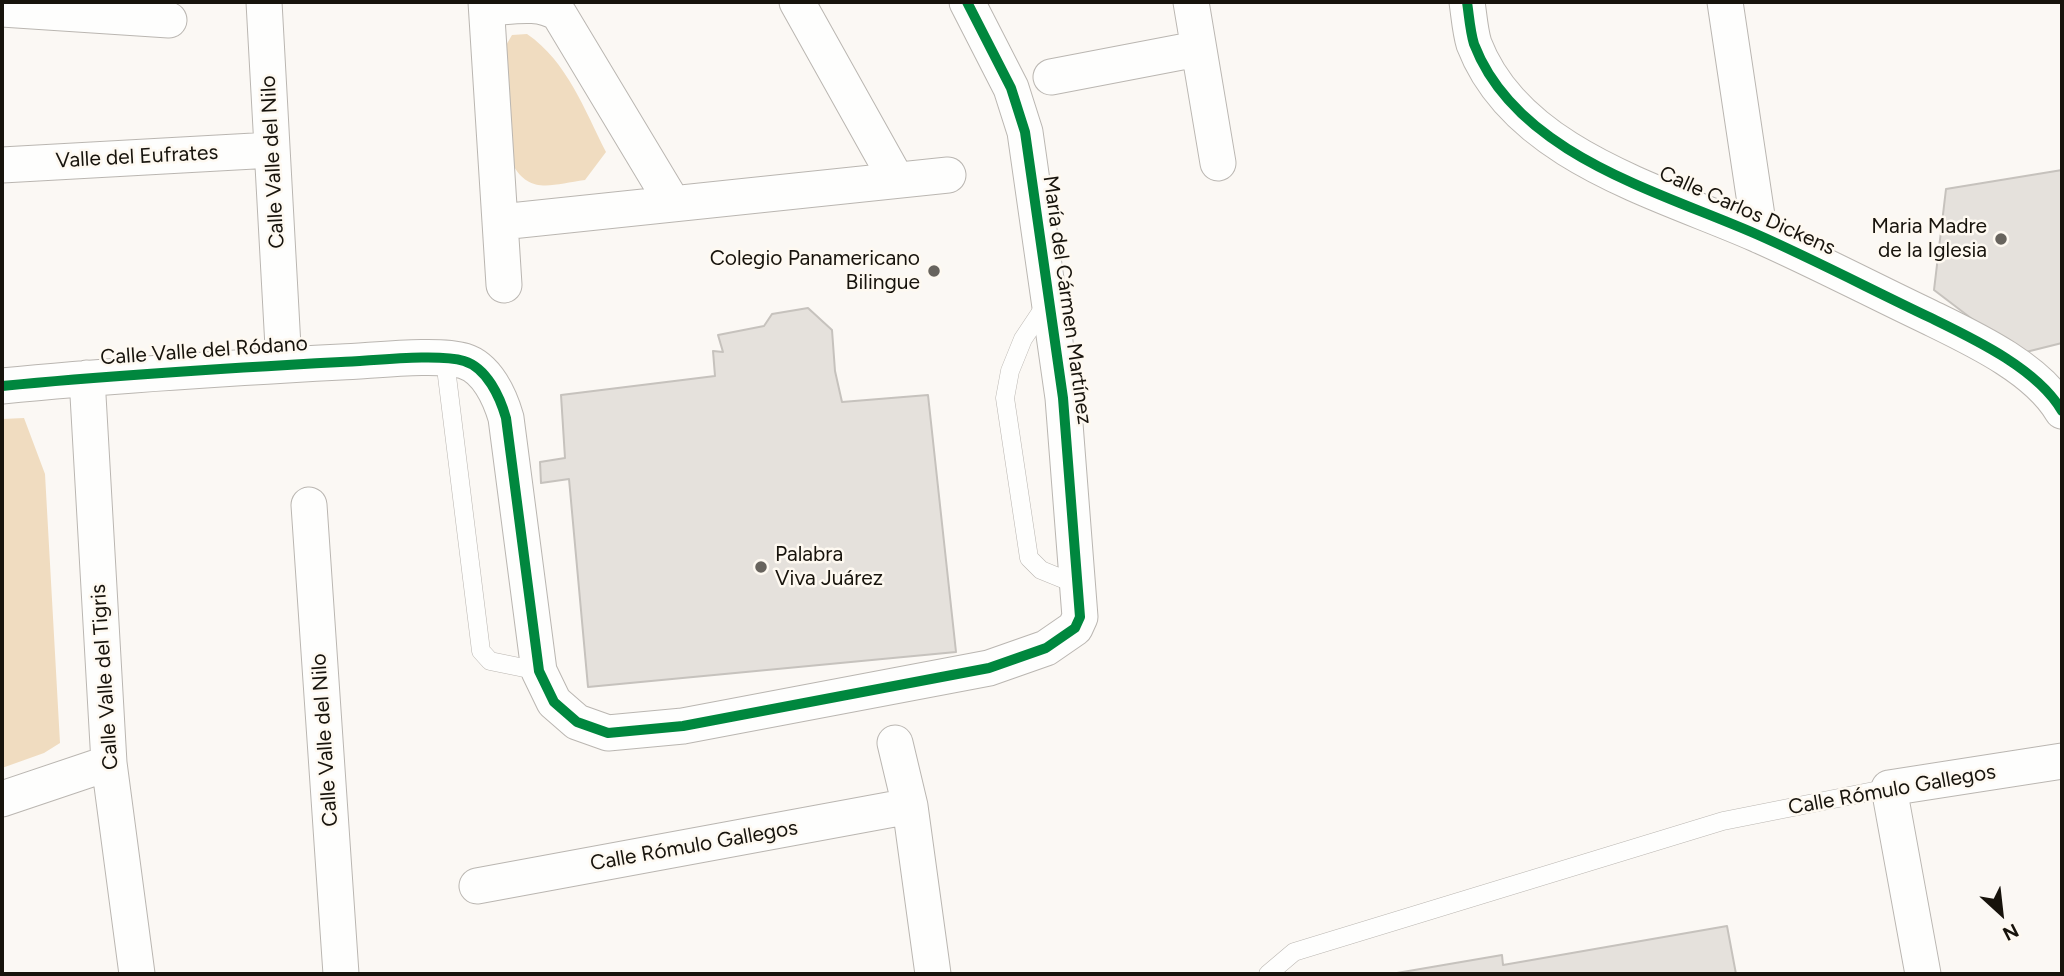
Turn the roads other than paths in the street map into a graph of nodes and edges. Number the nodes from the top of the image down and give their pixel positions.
1 (264, 2) edge
2 (797, 2) edge
3 (967, 2) edge
4 (1191, 2) edge
5 (1467, 2) edge
6 (1725, 2) edge
7 (487, 5) edge
8 (2, 9) edge
9 (169, 20) dead end
10 (1197, 49) junction
11 (1051, 77) dead end
12 (272, 150) junction
13 (1218, 163) dead end
14 (2, 165) edge
15 (948, 175) dead end
16 (896, 179) junction
17 (672, 202) junction
18 (501, 222) junction
19 (1760, 236) junction
20 (504, 285) dead end
21 (1049, 300) junction
22 (445, 360) junction
23 (284, 365) junction
24 (87, 377) junction
25 (2, 386) edge
26 (2062, 411) edge
27 (309, 505) dead end
28 (1079, 601) junction
29 (539, 671) junction
30 (895, 743) dead end
31 (2062, 761) edge
32 (109, 763) junction
33 (1889, 788) junction
34 (2, 799) edge
35 (910, 806) junction
36 (477, 886) dead end
37 (137, 974) edge
38 (341, 974) edge
39 (933, 974) edge
40 (1268, 974) edge
41 (1923, 974) edge

1 - 12 street, Calle Valle del Nilo
2 - 16 street
3 - 21 street, María del Cármen Martínez
4 - 10 street
5 - 19 street, Calle Carlos Dickens
6 - 19 street
7 - 17 street
7 - 18 street
8 - 9 street
10 - 11 street
10 - 13 street
12 - 14 street, Valle del Eufrates
12 - 23 street, Calle Valle del Nilo
15 - 16 street
16 - 17 street
17 - 18 street
18 - 20 street
19 - 26 street, Calle Carlos Dickens
21 - 28 street, María del Cármen Martínez
21 - 28 lane
22 - 23 street, Calle Valle del Ródano
22 - 29 street, Calle Valle del Ródano
22 - 29 lane
23 - 24 street, Calle Valle del Ródano
24 - 25 street, Calle Valle del Ródano
24 - 32 street, Calle Valle del Tigris
27 - 38 street, Calle Valle del Nilo
28 - 29 street, Calle Valle del Ródano
30 - 35 street
31 - 33 street, Calle Rómulo Gallegos
32 - 34 street
32 - 37 street, Calle Valle del Tigris
33 - 40 lane, Calle Rómulo Gallegos
33 - 41 street
35 - 36 street, Calle Rómulo Gallegos
35 - 39 street

